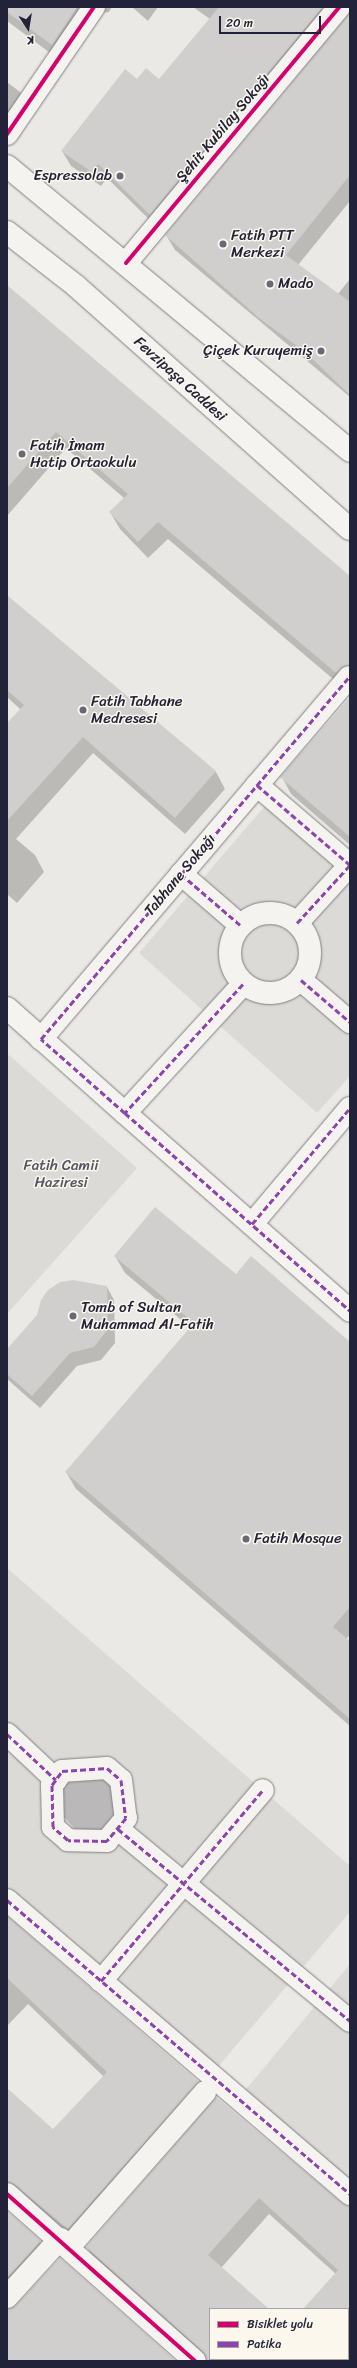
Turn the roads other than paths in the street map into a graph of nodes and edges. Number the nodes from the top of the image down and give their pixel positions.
1 (94, 7) edge
2 (339, 7) edge
3 (7, 134) edge
4 (7, 166) edge
5 (7, 232) edge
6 (126, 264) junction
7 (350, 451) edge
8 (350, 529) edge
9 (349, 677) edge
10 (257, 785) junction
11 (350, 865) edge
12 (182, 874) junction
13 (297, 923) junction
14 (240, 925) junction
15 (301, 980) junction
16 (243, 984) junction
17 (7, 1008) edge
18 (350, 1022) edge
19 (41, 1039) junction
20 (350, 1108) edge
21 (125, 1113) junction
22 (252, 1224) junction
23 (349, 1309) edge
24 (7, 1734) edge
25 (56, 1780) junction
26 (263, 1790) dead end
27 (118, 1829) junction
28 (181, 1882) junction
29 (7, 1900) edge
30 (101, 1981) junction
31 (350, 2021) edge
32 (204, 2092) dead end
33 (7, 2194) edge
34 (350, 2194) edge
35 (65, 2243) junction
36 (7, 2297) edge
37 (194, 2361) edge

1 - 3 street
2 - 6 street, Şehit Kubilay Sokağı
4 - 6 street
5 - 8 street, Fevzipaşa Caddesi
6 - 7 street
9 - 10 street, Tabhane Sokağı
10 - 11 street
10 - 12 street, Tabhane Sokağı
11 - 13 street
12 - 14 street
12 - 19 street, Tabhane Sokağı
13 - 14 street
13 - 15 street
14 - 16 street
15 - 16 street
15 - 18 street
16 - 21 street
17 - 19 street
19 - 21 street
20 - 22 street
21 - 22 street
22 - 23 street
24 - 25 street
25 - 27 street
25 - 27 street
26 - 28 street
27 - 28 street
28 - 30 street
28 - 31 street
29 - 30 street
30 - 34 street
32 - 35 street
33 - 35 street
35 - 36 street
35 - 37 street

